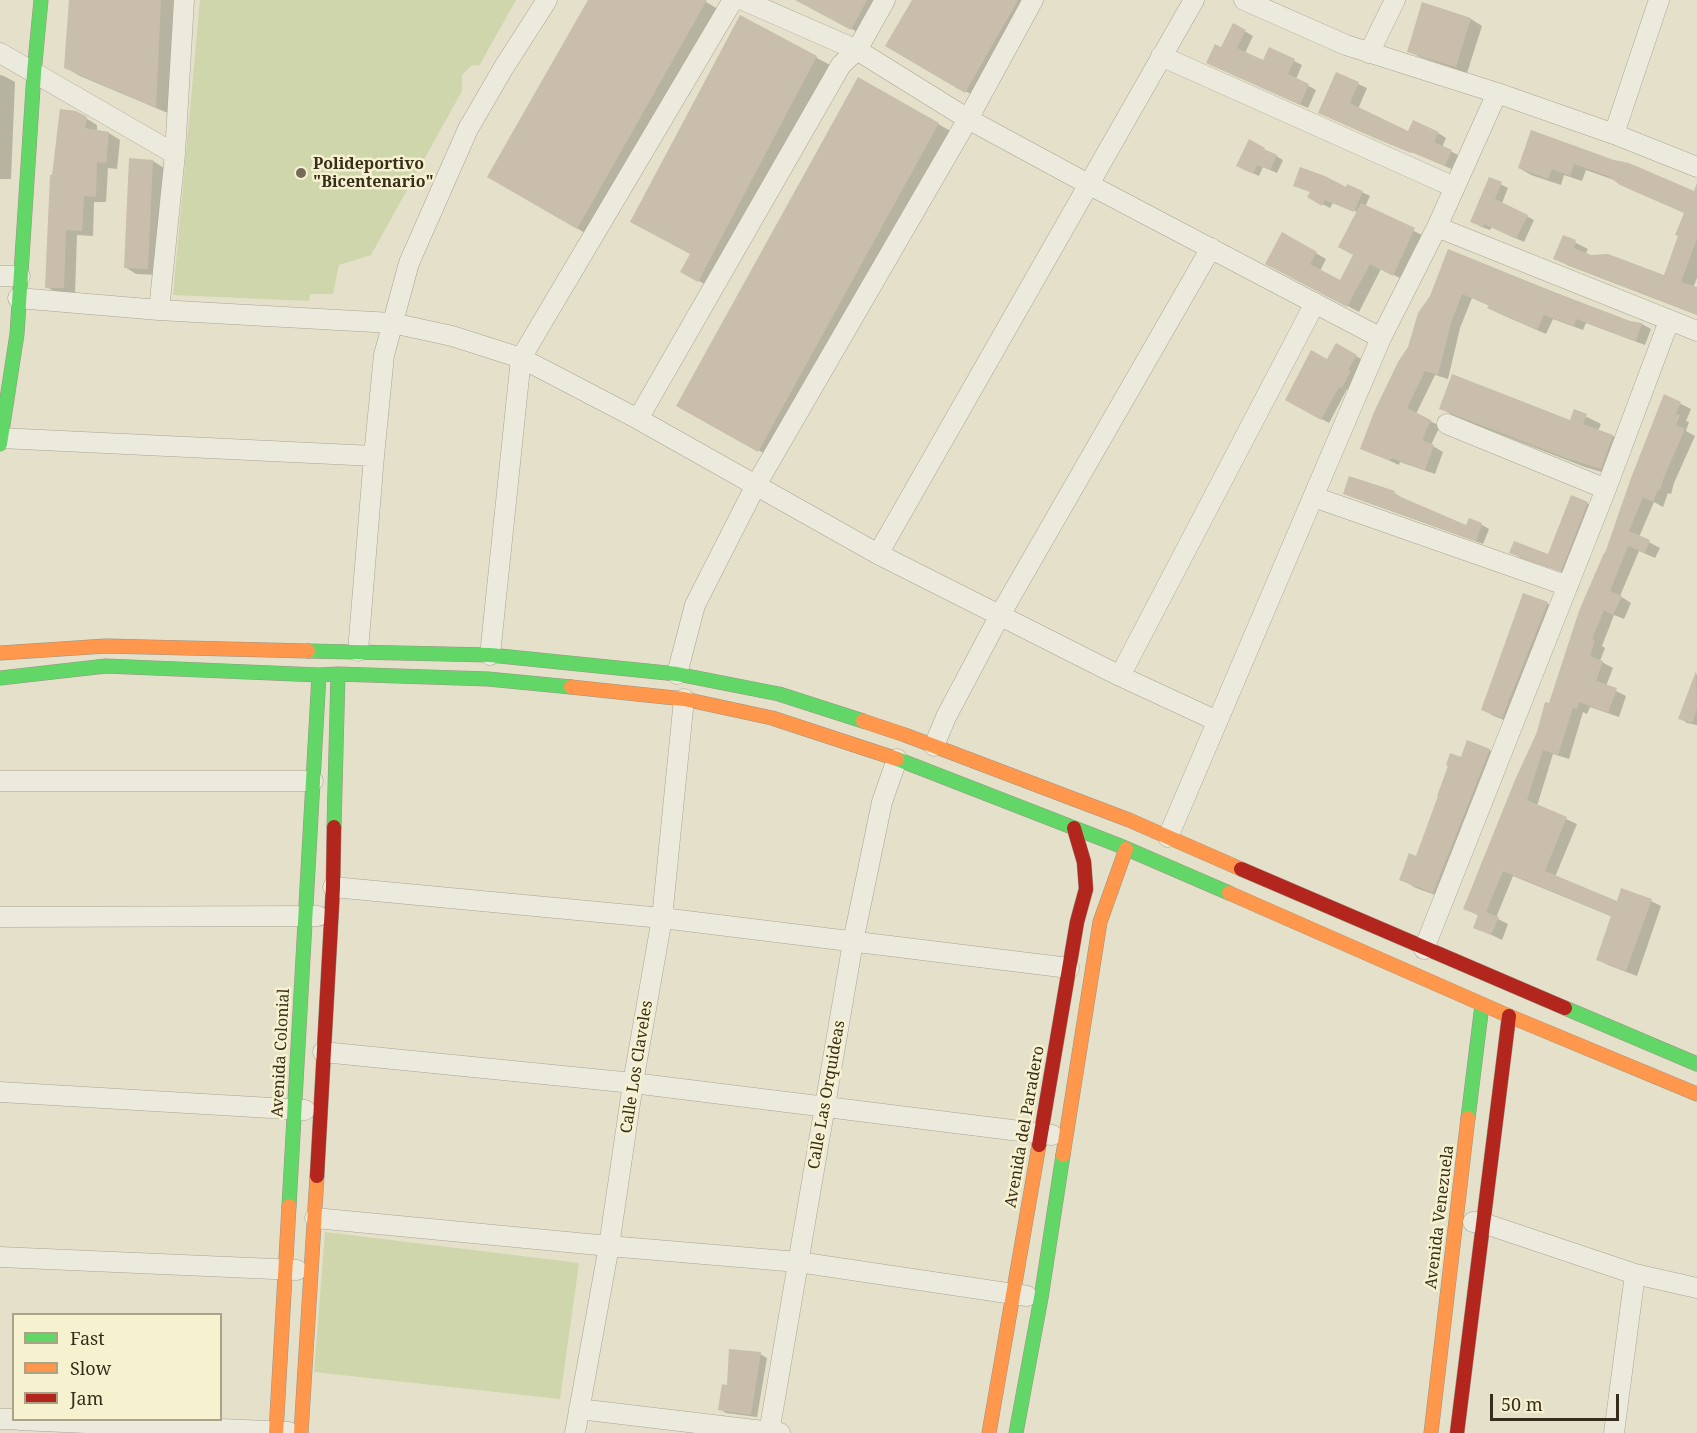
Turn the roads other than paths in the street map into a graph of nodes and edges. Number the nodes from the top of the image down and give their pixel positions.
1 (41, 0) edge
2 (184, 0) edge
3 (547, 0) edge
4 (733, 0) edge
5 (743, 0) edge
6 (885, 0) edge
7 (1033, 0) edge
8 (1194, 0) edge
9 (1244, 0) edge
10 (1395, 0) edge
11 (1659, 0) edge
12 (857, 50) junction
13 (1369, 52) junction
14 (0, 53) edge
15 (1161, 56) junction
16 (34, 74) junction
17 (1497, 93) junction
18 (968, 119) junction
19 (1614, 134) junction
20 (175, 154) junction
21 (1697, 167) edge
22 (1088, 184) junction
23 (1454, 187) junction
24 (1437, 227) junction
25 (1211, 248) junction
26 (10, 276) edge
27 (18, 298) junction
28 (1315, 303) junction
29 (159, 310) junction
30 (1669, 321) junction
31 (392, 323) junction
32 (1697, 331) edge
33 (1381, 338) junction
34 (521, 358) junction
35 (638, 419) junction
36 (1447, 424) dead end
37 (0, 438) edge
38 (0, 444) edge
39 (374, 456) junction
40 (756, 485) junction
41 (1606, 489) junction
42 (1314, 497) junction
43 (878, 554) junction
44 (1568, 585) junction
45 (1000, 615) junction
46 (358, 651) junction
47 (0, 652) edge
48 (490, 655) junction
49 (338, 674) junction
50 (677, 674) junction
51 (320, 675) junction
52 (1120, 676) junction
53 (0, 678) edge
54 (684, 699) junction
55 (1217, 721) junction
56 (934, 746) junction
57 (897, 759) junction
58 (0, 781) edge
59 (314, 781) junction
60 (1074, 828) junction
61 (1124, 836) junction
62 (1168, 837) junction
63 (333, 887) junction
64 (306, 916) junction
65 (0, 917) edge
66 (331, 917) junction
67 (662, 918) junction
68 (853, 942) junction
69 (1424, 949) junction
70 (1069, 968) junction
71 (1482, 1005) junction
72 (1509, 1016) junction
73 (322, 1052) junction
74 (1697, 1064) edge
75 (633, 1083) junction
76 (0, 1092) edge
77 (1697, 1095) edge
78 (825, 1108) junction
79 (295, 1109) junction
80 (320, 1110) junction
81 (1040, 1133) junction
82 (1066, 1137) junction
83 (315, 1218) junction
84 (1456, 1220) junction
85 (1483, 1223) junction
86 (609, 1246) junction
87 (0, 1257) edge
88 (798, 1262) junction
89 (286, 1269) junction
90 (312, 1270) junction
91 (1635, 1274) junction
92 (1697, 1288) edge
93 (1012, 1294) junction
94 (1041, 1298) junction
95 (579, 1409) junction
96 (59, 1421) edge
97 (276, 1432) edge
98 (301, 1433) edge
99 (574, 1433) edge
100 (773, 1433) edge
101 (988, 1433) edge
102 (1016, 1433) edge
103 (1431, 1433) edge
104 (1457, 1433) edge
105 (1614, 1433) edge

1 - 16 street
2 - 20 street
3 - 31 street
4 - 34 street
5 - 12 street
6 - 12 street
7 - 18 street
8 - 15 street
9 - 13 street
10 - 13 street
11 - 19 street
12 - 18 street
12 - 35 street
13 - 17 street
14 - 16 street
15 - 22 street
15 - 23 street
16 - 20 street
16 - 26 street
17 - 19 street
17 - 23 street
18 - 22 street
18 - 40 street
19 - 21 street
20 - 29 street
22 - 25 street
22 - 43 street
23 - 24 street
24 - 30 street
24 - 33 street
25 - 28 street
25 - 45 street
26 - 27 street
27 - 29 street
27 - 37 street
28 - 33 street
28 - 52 street
29 - 31 street
30 - 32 street
30 - 41 street
31 - 34 street
31 - 39 street
33 - 42 street
34 - 35 street
34 - 48 street
35 - 40 street
36 - 41 street
37 - 38 street
37 - 39 street
39 - 46 street
40 - 43 street
40 - 50 street
41 - 44 street
42 - 44 street
42 - 55 street
43 - 45 street
44 - 69 street
45 - 52 street
45 - 56 street
46 - 47 street
46 - 48 street
48 - 50 street
49 - 51 street
49 - 54 street
49 - 63 street
50 - 56 street
51 - 53 street
51 - 59 street, Avenida Colonial
52 - 55 street
54 - 57 street
54 - 67 street, Calle Los Claveles
55 - 62 street
56 - 61 street
57 - 60 street
57 - 68 street, Calle Las Orquideas
58 - 59 street
59 - 64 street, Avenida Colonial
60 - 61 street
60 - 70 street, Avenida del Paradero
61 - 62 street
61 - 71 street
61 - 82 street
62 - 69 street
63 - 66 street
63 - 67 street
64 - 65 street
64 - 66 street
64 - 79 street, Avenida Colonial
66 - 73 street
67 - 68 street
67 - 75 street, Calle Los Claveles
68 - 70 street
68 - 78 street, Calle Las Orquideas
69 - 74 street
70 - 81 street, Avenida del Paradero
71 - 72 street
71 - 84 street, Avenida Venezuela
72 - 77 street
72 - 85 street
73 - 75 street
73 - 80 street
75 - 78 street
75 - 86 street, Calle Los Claveles
76 - 79 street
78 - 81 street
78 - 88 street, Calle Las Orquideas
79 - 80 street
79 - 89 street, Avenida Colonial
80 - 83 street
81 - 82 street
81 - 93 street, Avenida del Paradero
82 - 94 street
83 - 86 street
83 - 90 street
84 - 85 street
84 - 103 street, Avenida Venezuela
85 - 91 street
85 - 104 street
86 - 88 street
86 - 95 street, Calle Los Claveles
87 - 89 street
88 - 93 street
88 - 100 street, Calle Las Orquideas
89 - 90 street
89 - 97 street, Avenida Colonial
90 - 98 street
91 - 92 street
91 - 105 street
93 - 94 street
93 - 101 street, Avenida del Paradero
94 - 102 street
95 - 99 street, Calle Los Claveles
95 - 100 street
96 - 97 street
97 - 98 street

